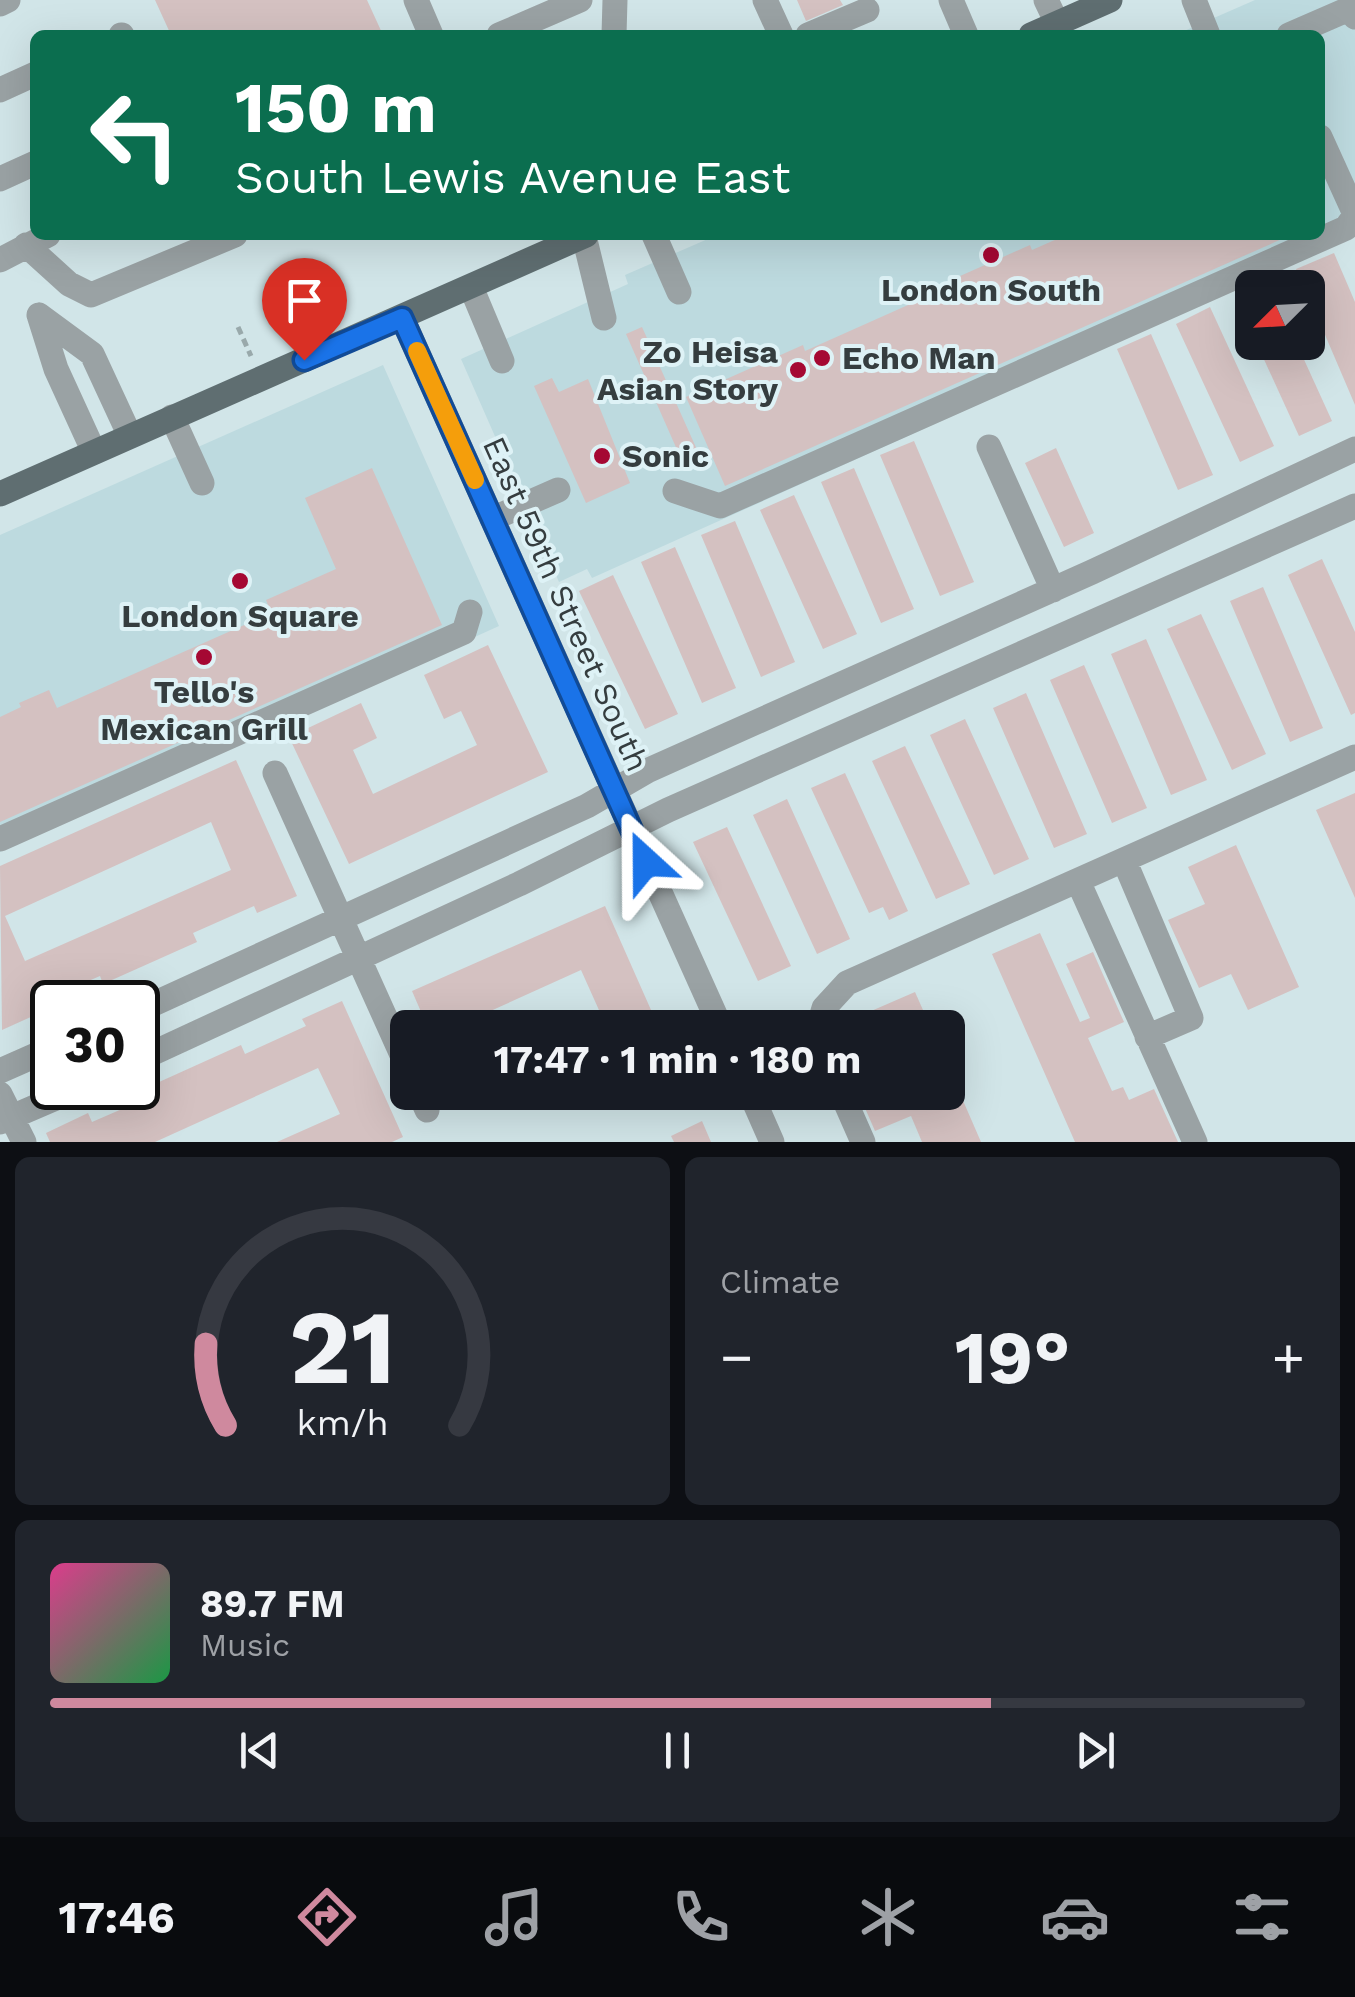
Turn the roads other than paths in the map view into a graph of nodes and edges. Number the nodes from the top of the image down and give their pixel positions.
1 (8, 0) edge
2 (416, 0) edge
3 (580, 0) edge
4 (615, 0) edge
5 (765, 0) edge
6 (951, 0) edge
7 (1110, 0) edge
8 (1194, 0) edge
9 (0, 4) edge
10 (865, 5) edge
11 (1052, 12) edge
12 (1355, 17) edge
13 (429, 30) edge
14 (511, 30) edge
15 (614, 30) edge
16 (779, 30) edge
17 (818, 30) edge
18 (876, 30) edge
19 (964, 30) edge
20 (1206, 30) edge
21 (1300, 30) edge
22 (30, 76) edge
23 (0, 90) edge
24 (1325, 148) edge
25 (30, 165) edge
26 (0, 179) edge
27 (1355, 214) edge
28 (1325, 237) edge
29 (37, 240) edge
30 (223, 240) edge
31 (576, 240) edge
32 (586, 240) edge
33 (656, 240) edge
34 (1319, 240) edge
35 (0, 260) edge
36 (69, 284) junction
37 (471, 287) junction
38 (678, 292) dead end
39 (39, 315) junction
40 (402, 318) junction
41 (604, 318) dead end
42 (502, 360) dead end
43 (172, 417) junction
44 (130, 436) junction
45 (989, 447) dead end
46 (1355, 449) edge
47 (94, 452) junction
48 (202, 483) dead end
49 (558, 490) dead end
50 (675, 492) dead end
51 (0, 494) edge
52 (1355, 506) edge
53 (492, 520) junction
54 (1092, 572) junction
55 (1053, 590) junction
56 (470, 612) dead end
57 (1112, 615) junction
58 (1355, 757) edge
59 (275, 773) dead end
60 (614, 790) junction
61 (632, 829) junction
62 (0, 840) edge
63 (1124, 860) junction
64 (1078, 881) junction
65 (340, 920) junction
66 (357, 958) junction
67 (160, 1001) edge
68 (712, 1010) edge
69 (823, 1010) edge
70 (390, 1029) edge
71 (1147, 1036) junction
72 (160, 1050) edge
73 (30, 1058) edge
74 (0, 1071) edge
75 (0, 1094) edge
76 (30, 1109) edge
77 (758, 1110) edge
78 (849, 1110) edge
79 (6, 1120) edge
80 (24, 1142) edge
81 (772, 1142) edge
82 (863, 1142) edge
83 (1195, 1142) edge

1 - 9 street
2 - 13 street
3 - 14 street
4 - 15 street
5 - 16 street
6 - 19 street
7 - 11 main road
8 - 20 street
10 - 17 street
10 - 18 street
12 - 21 street
22 - 23 street
24 - 27 street
25 - 26 street
27 - 28 street
29 - 35 street
29 - 36 street
30 - 36 street
31 - 37 main road
32 - 41 street
33 - 38 street
34 - 50 street
36 - 39 street
37 - 40 main road
37 - 42 street
39 - 44 street
39 - 47 street
40 - 43 main road
40 - 53 street, East 59th Street South
43 - 44 main road
43 - 48 street
44 - 47 main road
45 - 55 street
46 - 54 street
47 - 51 main road
49 - 53 street
52 - 57 street
53 - 60 street, East 59th Street South
54 - 55 street
54 - 57 street
55 - 60 street
56 - 62 street
57 - 61 street
58 - 63 street
59 - 65 street
60 - 61 street, East 59th Street South
60 - 65 street
61 - 66 street
61 - 68 street, East 59th Street South
63 - 64 street
63 - 71 street
64 - 69 street
64 - 71 street
65 - 66 street
65 - 67 street
66 - 70 street
66 - 72 street
71 - 83 street
73 - 74 street
75 - 79 street
76 - 79 street
77 - 81 street
78 - 82 street
79 - 80 street

